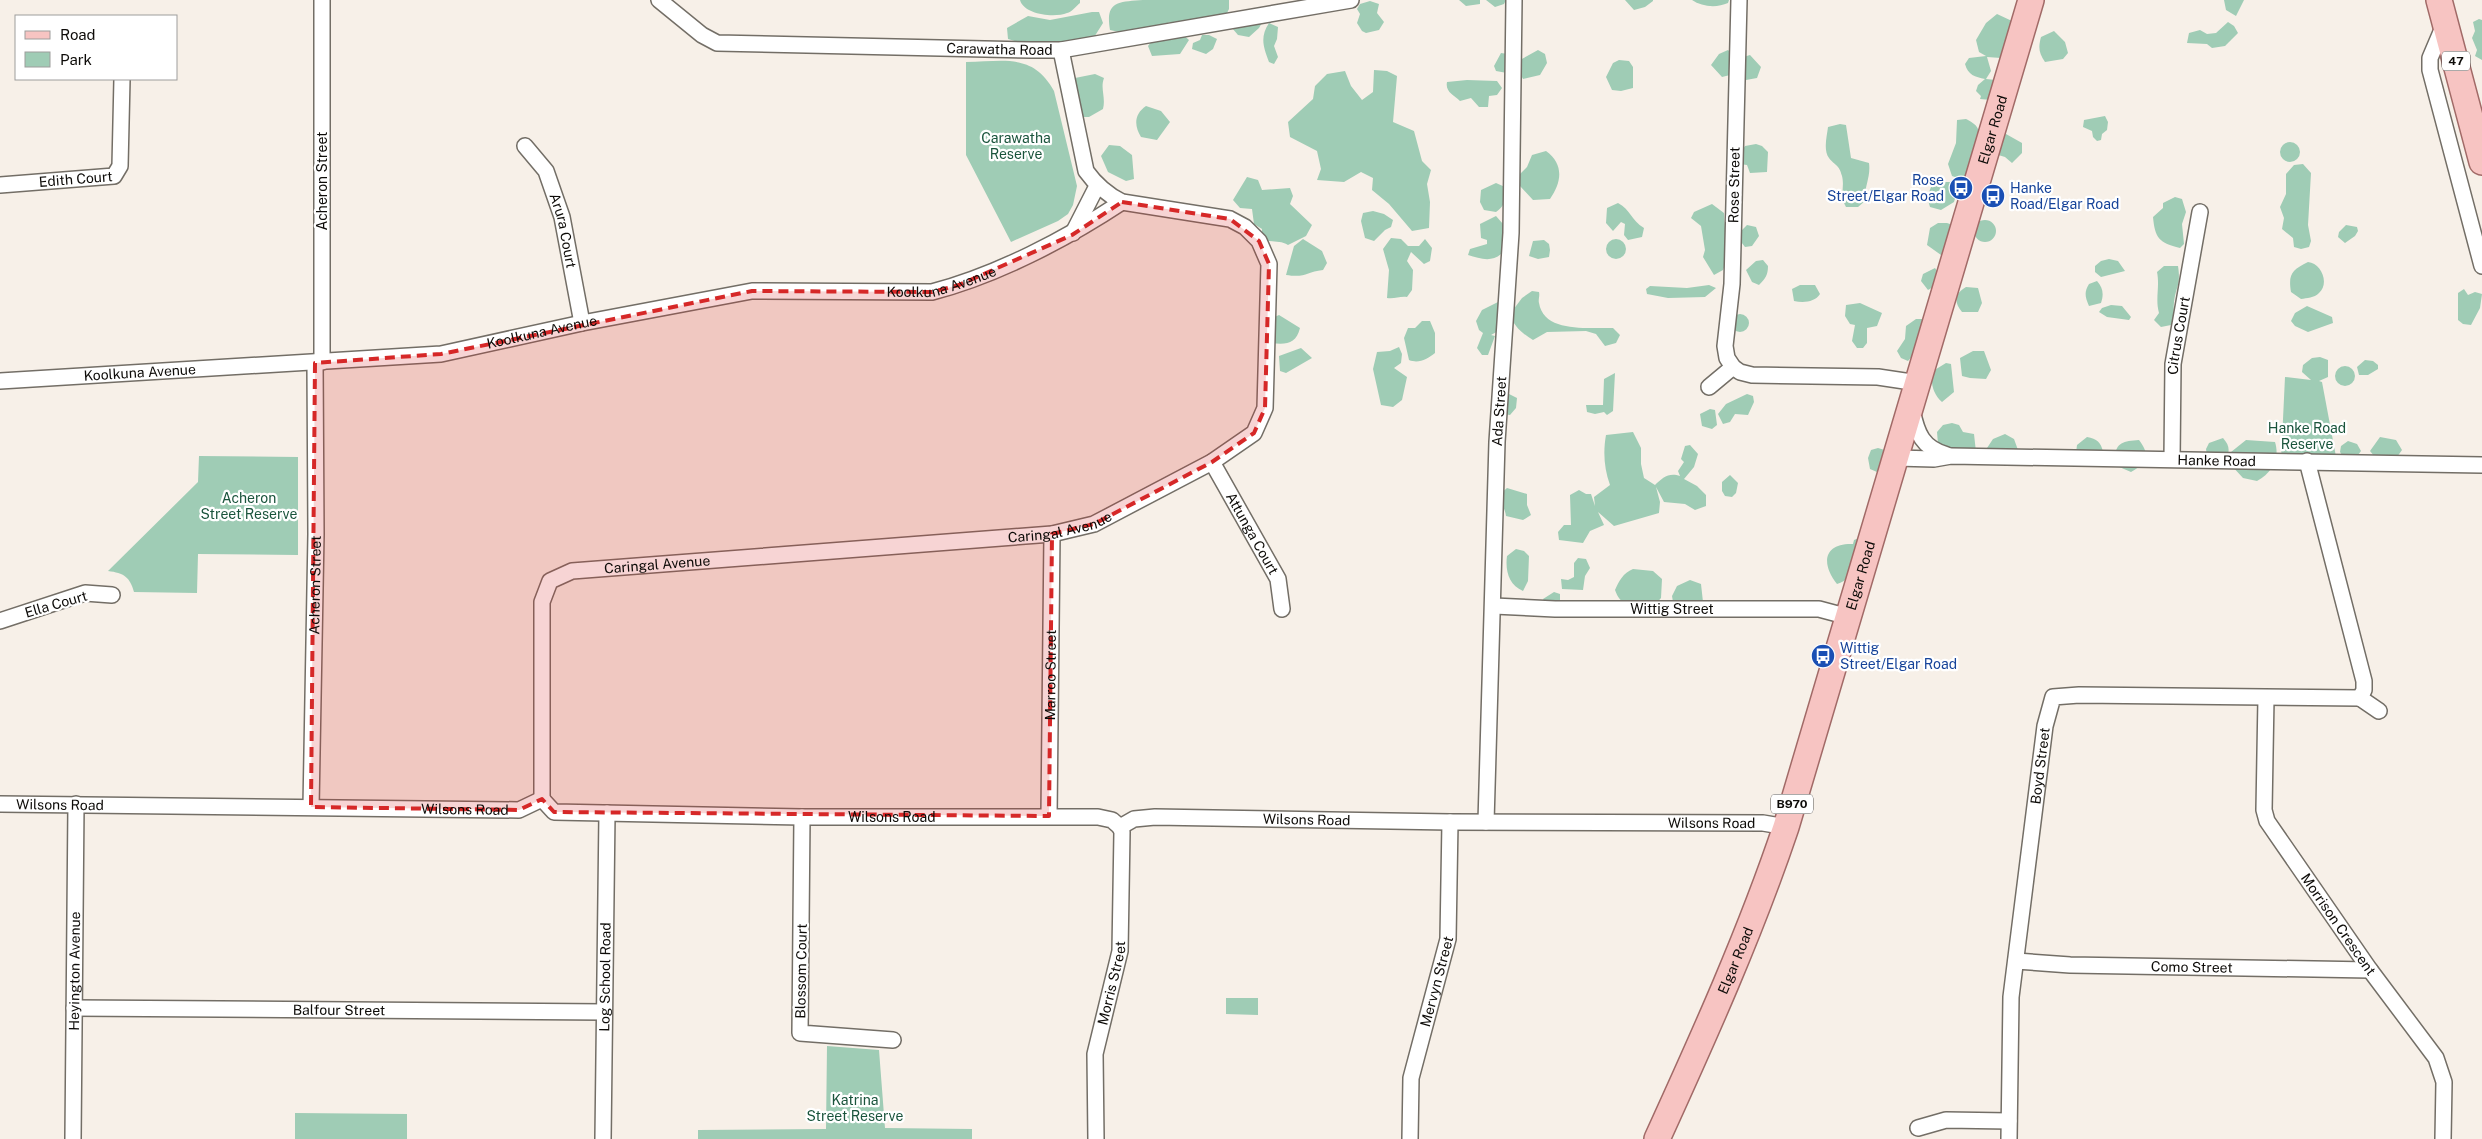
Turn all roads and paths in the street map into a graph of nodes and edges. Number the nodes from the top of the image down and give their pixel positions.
1 (322, 0) edge
2 (659, 0) edge
3 (1351, 0) edge
4 (1514, 0) edge
5 (1739, 0) edge
6 (2031, 0) edge
7 (2442, 11) edge
8 (1061, 50) junction
9 (122, 80) edge
10 (2477, 123) edge
11 (525, 146) dead end
12 (2482, 162) edge
13 (0, 185) edge
14 (1097, 186) junction
15 (1122, 202) junction
16 (2200, 212) dead end
17 (1072, 235) junction
18 (2482, 266) edge
19 (582, 323) junction
20 (319, 363) junction
21 (1733, 367) junction
22 (0, 381) edge
23 (1709, 387) dead end
24 (1914, 395) junction
25 (1951, 456) junction
26 (1896, 458) junction
27 (2172, 459) junction
28 (2307, 461) junction
29 (1212, 462) junction
30 (2482, 465) edge
31 (1052, 534) junction
32 (112, 595) dead end
33 (1494, 606) junction
34 (1282, 609) dead end
35 (1849, 617) junction
36 (0, 621) edge
37 (2266, 698) junction
38 (2360, 698) junction
39 (2379, 711) dead end
40 (542, 799) junction
41 (0, 804) edge
42 (76, 804) junction
43 (310, 807) junction
44 (607, 813) junction
45 (1049, 816) junction
46 (802, 817) junction
47 (1450, 822) junction
48 (1486, 822) junction
49 (1120, 827) junction
50 (1786, 827) junction
51 (2016, 961) junction
52 (2370, 970) junction
53 (74, 1008) junction
54 (604, 1012) junction
55 (893, 1040) dead end
56 (2009, 1121) junction
57 (1918, 1128) dead end
58 (73, 1139) edge
59 (603, 1139) edge
60 (1096, 1139) edge
61 (1410, 1139) edge
62 (1657, 1139) edge
63 (2009, 1139) edge
64 (2443, 1139) edge

1 - 20 street, Acheron Street
2 - 8 street, Carawatha Road
3 - 8 street, Carawatha Road
4 - 33 street, Ada Street
5 - 21 street, Rose Street
6 - 24 main road, Elgar Road / B970
7 - 10 main road, 47
7 - 18 street
8 - 14 street, Caringal Avenue
9 - 13 street, Edith Court
10 - 12 main road, 47
11 - 19 street, Arura Court
14 - 15 street, Caringal Avenue
14 - 17 street
15 - 17 street, Koolkuna Avenue
15 - 29 street, Caringal Avenue
16 - 27 street, Citrus Court
17 - 19 street, Koolkuna Avenue
19 - 20 street, Koolkuna Avenue
20 - 22 street, Koolkuna Avenue
20 - 43 street, Acheron Street
21 - 23 street
21 - 24 street
24 - 25 street, Hanke Road
24 - 26 main road, Elgar Road / B970
25 - 26 street, Hanke Road
25 - 27 street, Hanke Road
26 - 35 main road, Elgar Road / B970
27 - 28 street, Hanke Road
28 - 30 street, Hanke Road
28 - 38 street
29 - 31 street, Caringal Avenue
29 - 34 street, Attunga Court
31 - 40 street, Caringal Avenue
31 - 45 street, Marroo Street
32 - 36 street, Ella Court
33 - 35 street, Wittig Street
33 - 48 street, Ada Street
35 - 50 main road, Elgar Road / B970
37 - 38 street, Boyd Street
37 - 51 street, Boyd Street
37 - 52 street, Morrison Crescent
38 - 39 street
40 - 43 street, Wilsons Road
40 - 44 street, Wilsons Road
41 - 42 street, Wilsons Road
42 - 43 street, Wilsons Road
42 - 53 street, Heyington Avenue
44 - 46 street, Wilsons Road
44 - 54 street, Log School Road
45 - 46 street, Wilsons Road
45 - 49 street, Wilsons Road
46 - 55 street, Blossom Court
47 - 48 street, Wilsons Road
47 - 49 street, Wilsons Road
47 - 61 street, Mervyn Street
48 - 50 street, Wilsons Road
49 - 60 street, Morris Street
50 - 62 main road, Elgar Road / B970
51 - 52 street, Como Street
51 - 56 street, Boyd Street
52 - 64 street, Morrison Crescent
53 - 54 street, Balfour Street
53 - 58 street, Heyington Avenue
54 - 59 street, Log School Road
56 - 57 street
56 - 63 street, Boyd Street

